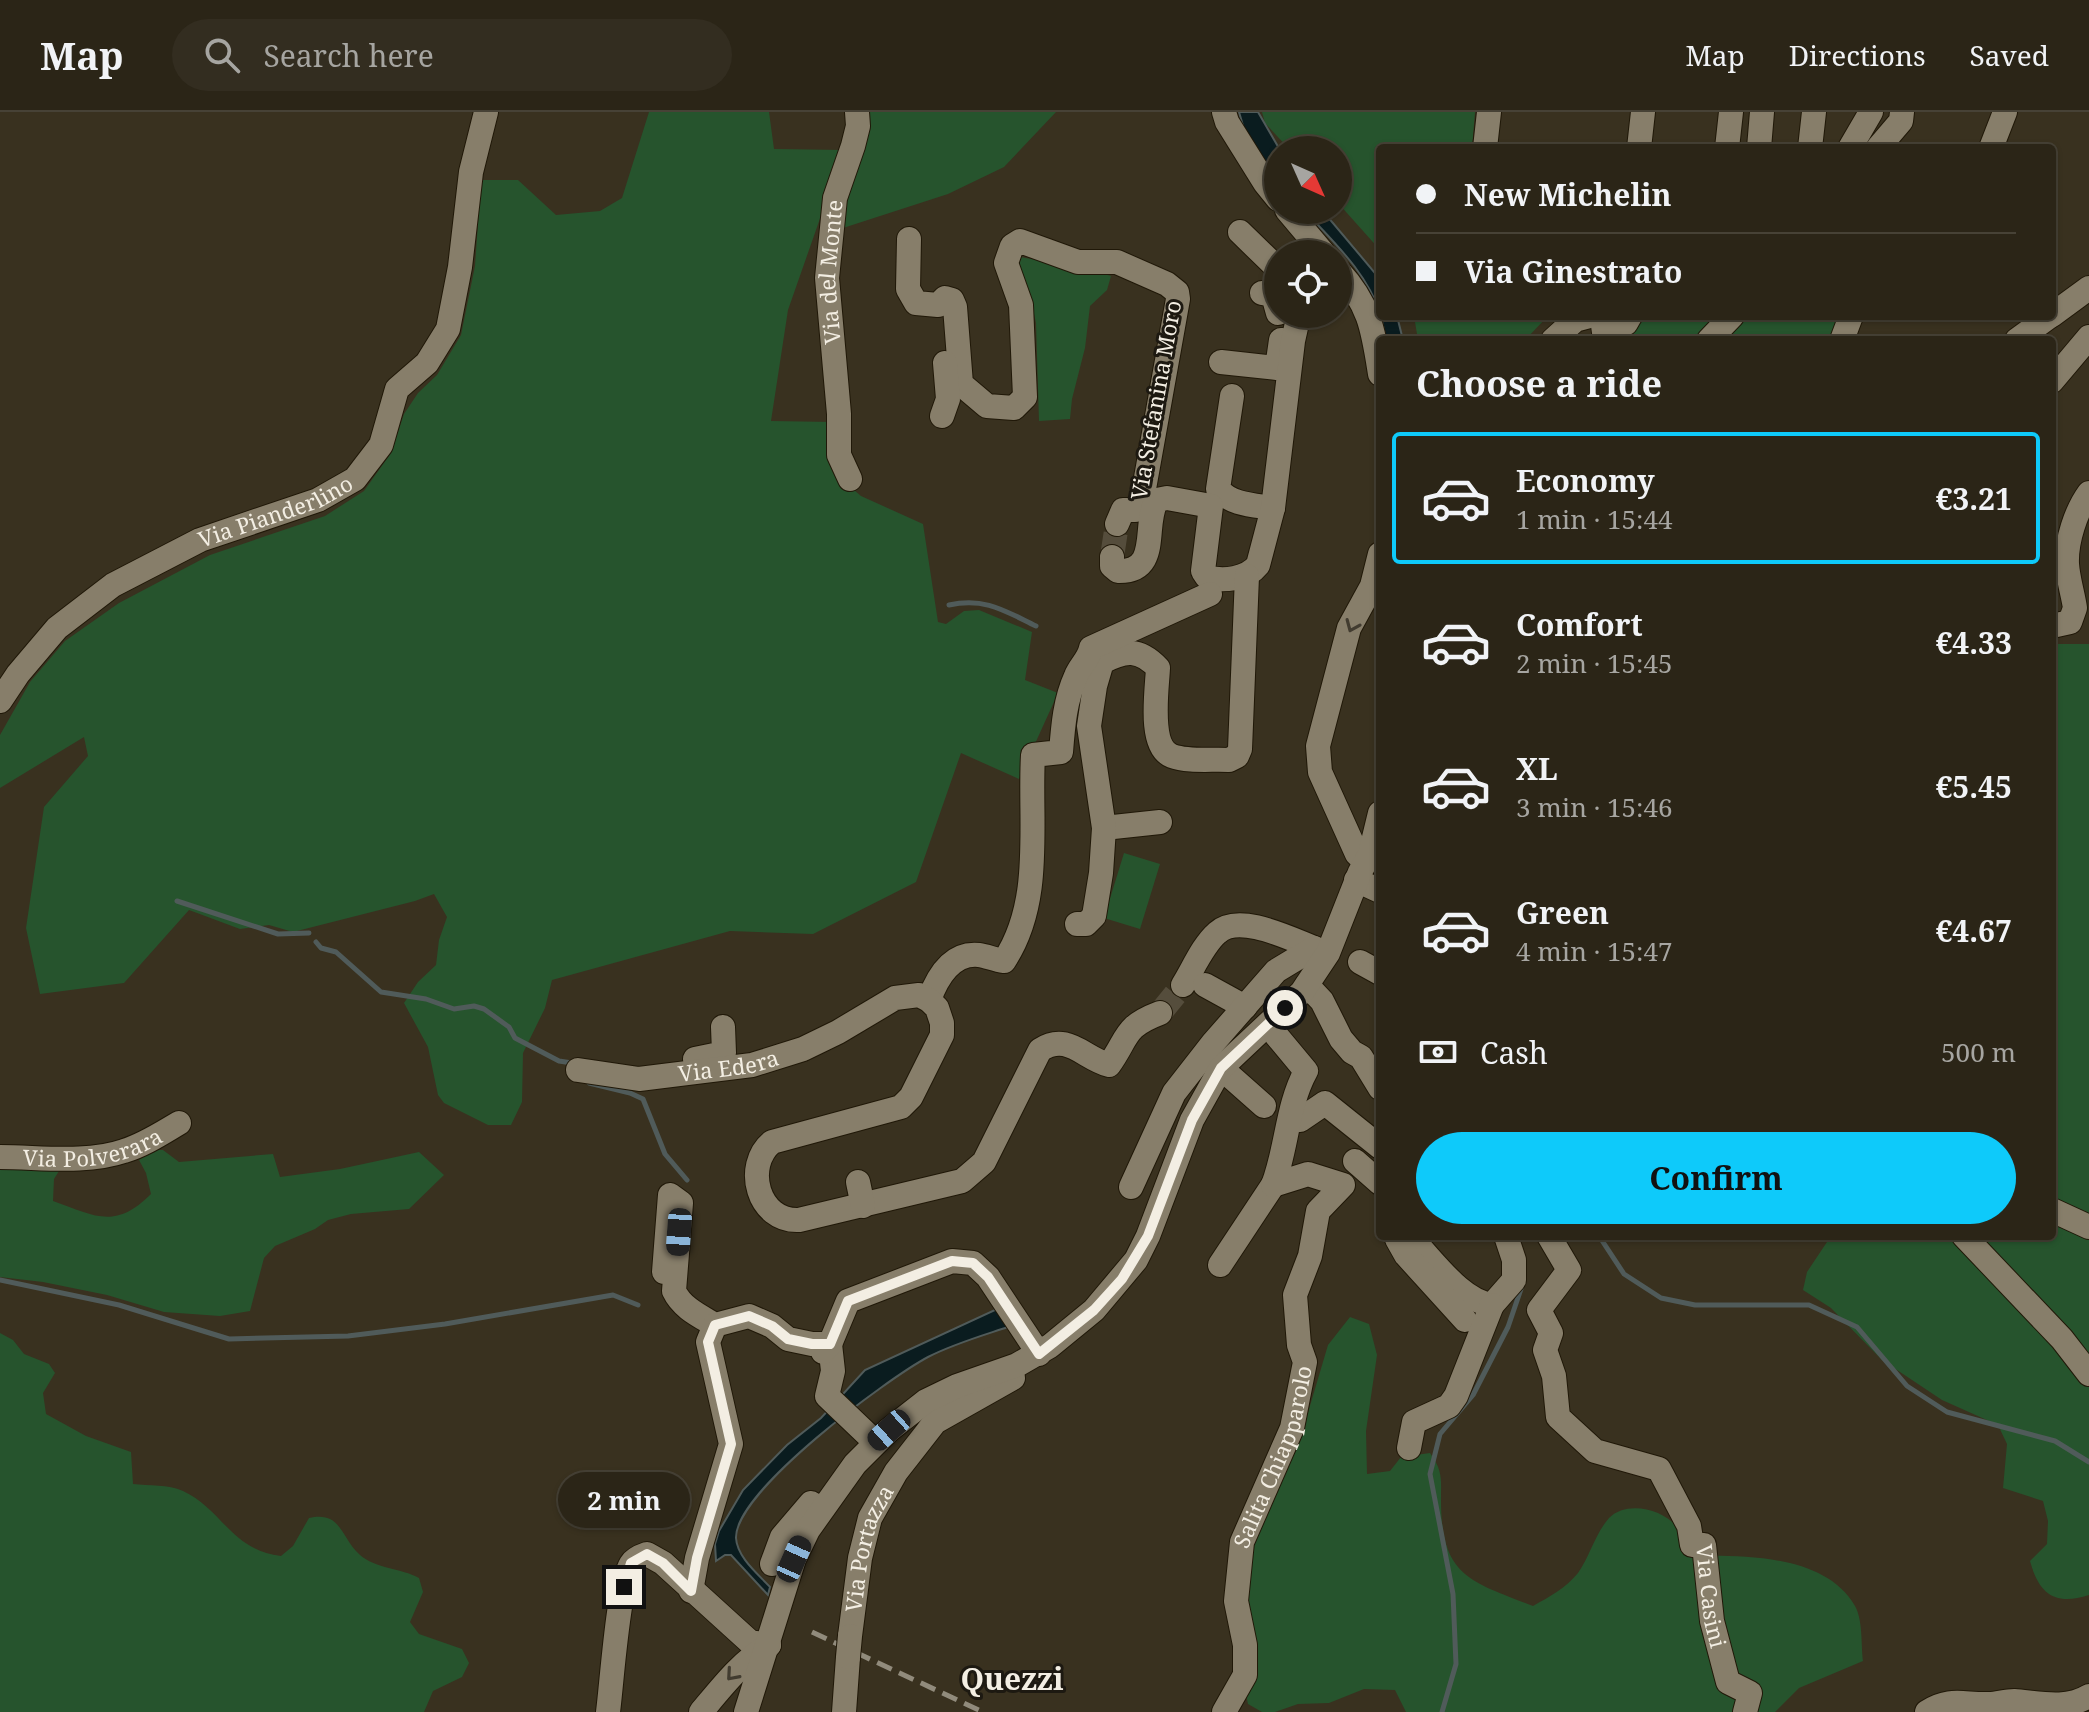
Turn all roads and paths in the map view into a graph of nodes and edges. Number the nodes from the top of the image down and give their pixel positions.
1 (486, 112) edge
2 (857, 112) edge
3 (1224, 112) edge
4 (1489, 112) edge
5 (1643, 112) edge
6 (1731, 112) edge
7 (1762, 112) edge
8 (1814, 112) edge
9 (1871, 112) edge
10 (1902, 112) edge
11 (2005, 112) edge
12 (1485, 144) edge
13 (1639, 144) edge
14 (1727, 144) edge
15 (1759, 144) edge
16 (1810, 144) edge
17 (1852, 144) edge
18 (1881, 144) edge
19 (1993, 144) edge
20 (1264, 179) edge
21 (1240, 232) dead end
22 (909, 239) dead end
23 (1264, 255) edge
24 (1352, 287) edge
25 (2089, 288) edge
26 (938, 305) junction
27 (2056, 311) edge
28 (1553, 320) edge
29 (1575, 320) edge
30 (1628, 320) edge
31 (1728, 320) edge
32 (2044, 320) edge
33 (1283, 328) edge
34 (1283, 328) edge
35 (1538, 336) edge
36 (1557, 336) edge
37 (1604, 336) edge
38 (1713, 336) edge
39 (2022, 336) edge
40 (2089, 337) edge
41 (1376, 347) edge
42 (1221, 362) dead end
43 (2056, 376) edge
44 (1232, 396) dead end
45 (942, 416) dead end
46 (850, 479) dead end
47 (2089, 493) edge
48 (1273, 508) junction
49 (1117, 524) tunnel mouth
50 (1112, 557) dead end
51 (1376, 573) edge
52 (1247, 576) junction
53 (1210, 594) dead end
54 (2056, 625) edge
55 (0, 701) edge
56 (1338, 813) junction
57 (1376, 816) edge
58 (1160, 822) dead end
59 (1104, 828) junction
60 (1376, 830) edge
61 (1361, 870) junction
62 (1376, 887) edge
63 (1213, 923) dead end
64 (1077, 924) dead end
65 (1321, 951) junction
66 (1192, 983) junction
67 (1307, 985) junction
68 (929, 1000) junction
69 (1245, 1007) junction
70 (1160, 1013) tunnel mouth
71 (723, 1027) dead end
72 (1272, 1030) junction
73 (1221, 1068) junction
74 (578, 1070) dead end
75 (636, 1078) junction
76 (1376, 1081) edge
77 (1264, 1106) dead end
78 (1291, 1119) junction
79 (179, 1123) dead end
80 (1376, 1144) edge
81 (0, 1157) edge
82 (1355, 1161) dead end
83 (1376, 1179) edge
84 (858, 1182) dead end
85 (1273, 1185) junction
86 (1131, 1187) dead end
87 (863, 1206) junction
88 (2056, 1212) edge
89 (2089, 1227) edge
90 (1397, 1240) edge
91 (1413, 1240) edge
92 (1507, 1240) edge
93 (1551, 1240) edge
94 (1968, 1240) edge
95 (1220, 1265) dead end
96 (664, 1272) dead end
97 (1492, 1305) junction
98 (1465, 1320) dead end
99 (715, 1325) junction
100 (826, 1348) junction
101 (1032, 1350) junction
102 (2089, 1374) edge
103 (871, 1438) dead end
104 (1409, 1448) dead end
105 (825, 1486) dead end
106 (772, 1564) dead end
107 (691, 1591) junction
108 (769, 1645) junction
109 (2089, 1696) edge
110 (1999, 1708) edge
111 (608, 1712) edge
112 (701, 1712) edge
113 (746, 1712) edge
114 (844, 1712) edge
115 (1224, 1712) edge
116 (1745, 1712) edge
117 (1927, 1712) edge

1 - 55 street, Via Pianderlino
2 - 46 street, Via del Monte
3 - 20 street
4 - 12 street
5 - 13 street
6 - 14 street
7 - 15 street
8 - 16 street
9 - 17 street
10 - 18 street
11 - 19 street
21 - 23 street
22 - 26 street, Via Stefanina Moro
24 - 41 street
25 - 27 street
26 - 45 street
26 - 49 street, Via Stefanina Moro
28 - 35 street
29 - 36 street
30 - 37 street
31 - 38 street
32 - 39 street
33 - 42 street
34 - 48 street
40 - 43 street
44 - 48 street
47 - 54 street
48 - 52 street
50 - 52 street, Via Stefanina Moro
51 -> 56 street
52 - 59 street
53 - 68 street
56 - 57 street
56 - 61 street
58 - 59 street
59 - 64 street
60 - 61 street, Via Portazza
61 - 62 street
61 - 65 street, Via Portazza
63 - 66 street
65 - 66 street
65 - 67 street, Via Portazza
65 - 69 street
66 - 69 street
67 - 72 street, Via Portazza
67 - 76 street
68 - 75 street, Via Edera
68 - 87 street
69 - 86 street
70 - 87 street
71 - 75 street, Via Edera
72 - 73 street, Via Portazza
72 - 78 street
73 - 77 street
73 - 101 street, Via Portazza
74 - 75 street
78 - 80 street
78 - 85 street
79 - 81 street, Via Polverara
82 - 83 street
84 - 87 street
85 - 95 street
85 - 115 street, Salita Chiapparolo
88 - 89 street
90 - 98 street
91 - 97 street
92 - 97 street
93 - 116 street, Via Casini
94 - 102 street
96 - 99 street
97 - 104 street
99 - 100 street
99 - 107 street
100 - 101 street
100 - 103 street
101 - 108 street
101 - 114 street, Via Portazza
105 - 106 street
107 - 108 street
107 - 111 street
108 -> 112 street
108 - 113 street
109 - 110 street
110 - 117 street

